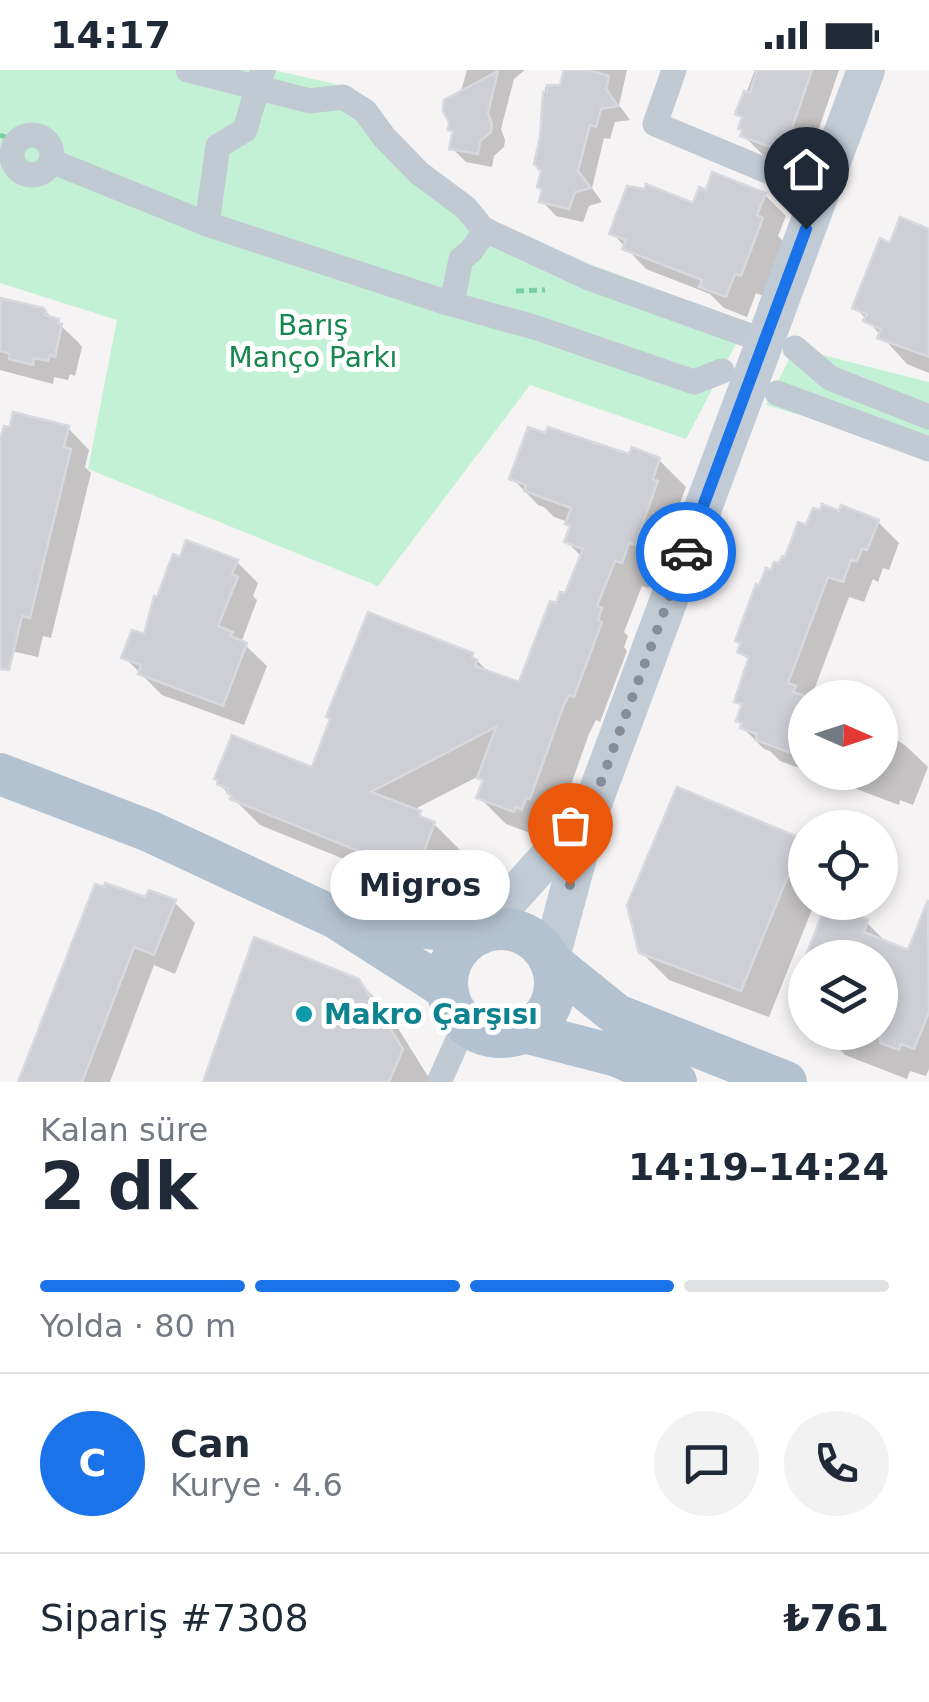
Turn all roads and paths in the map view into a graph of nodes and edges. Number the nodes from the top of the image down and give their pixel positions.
1 (188, 70) edge
2 (674, 70) edge
3 (866, 70) edge
4 (261, 80) edge
5 (6, 146) edge
6 (820, 192) junction
7 (206, 224) junction
8 (486, 230) junction
9 (448, 303) junction
10 (746, 334) dead end
11 (795, 348) dead end
12 (722, 371) dead end
13 (777, 393) dead end
14 (929, 417) edge
15 (929, 449) edge
16 (0, 774) edge
17 (591, 809) junction
18 (336, 918) junction
19 (479, 934) junction
20 (550, 960) junction
21 (456, 1006) junction
22 (524, 1032) junction
23 (439, 1082) edge
24 (676, 1082) edge
25 (786, 1082) edge

1 - 4 street
2 - 6 street
3 - 6 main road
4 - 7 street
4 - 8 street
5 - 7 street
6 - 17 main road
7 - 9 street
8 - 9 street
8 - 10 street
9 - 12 street
11 - 14 street
13 - 15 street
16 - 18 main road
17 - 19 main road
17 - 20 main road
18 - 19 main road
18 - 21 main road
19 - 20 main road
19 - 21 main road
20 - 22 main road
20 - 25 main road
21 - 22 main road
21 - 23 street
22 - 24 main road

